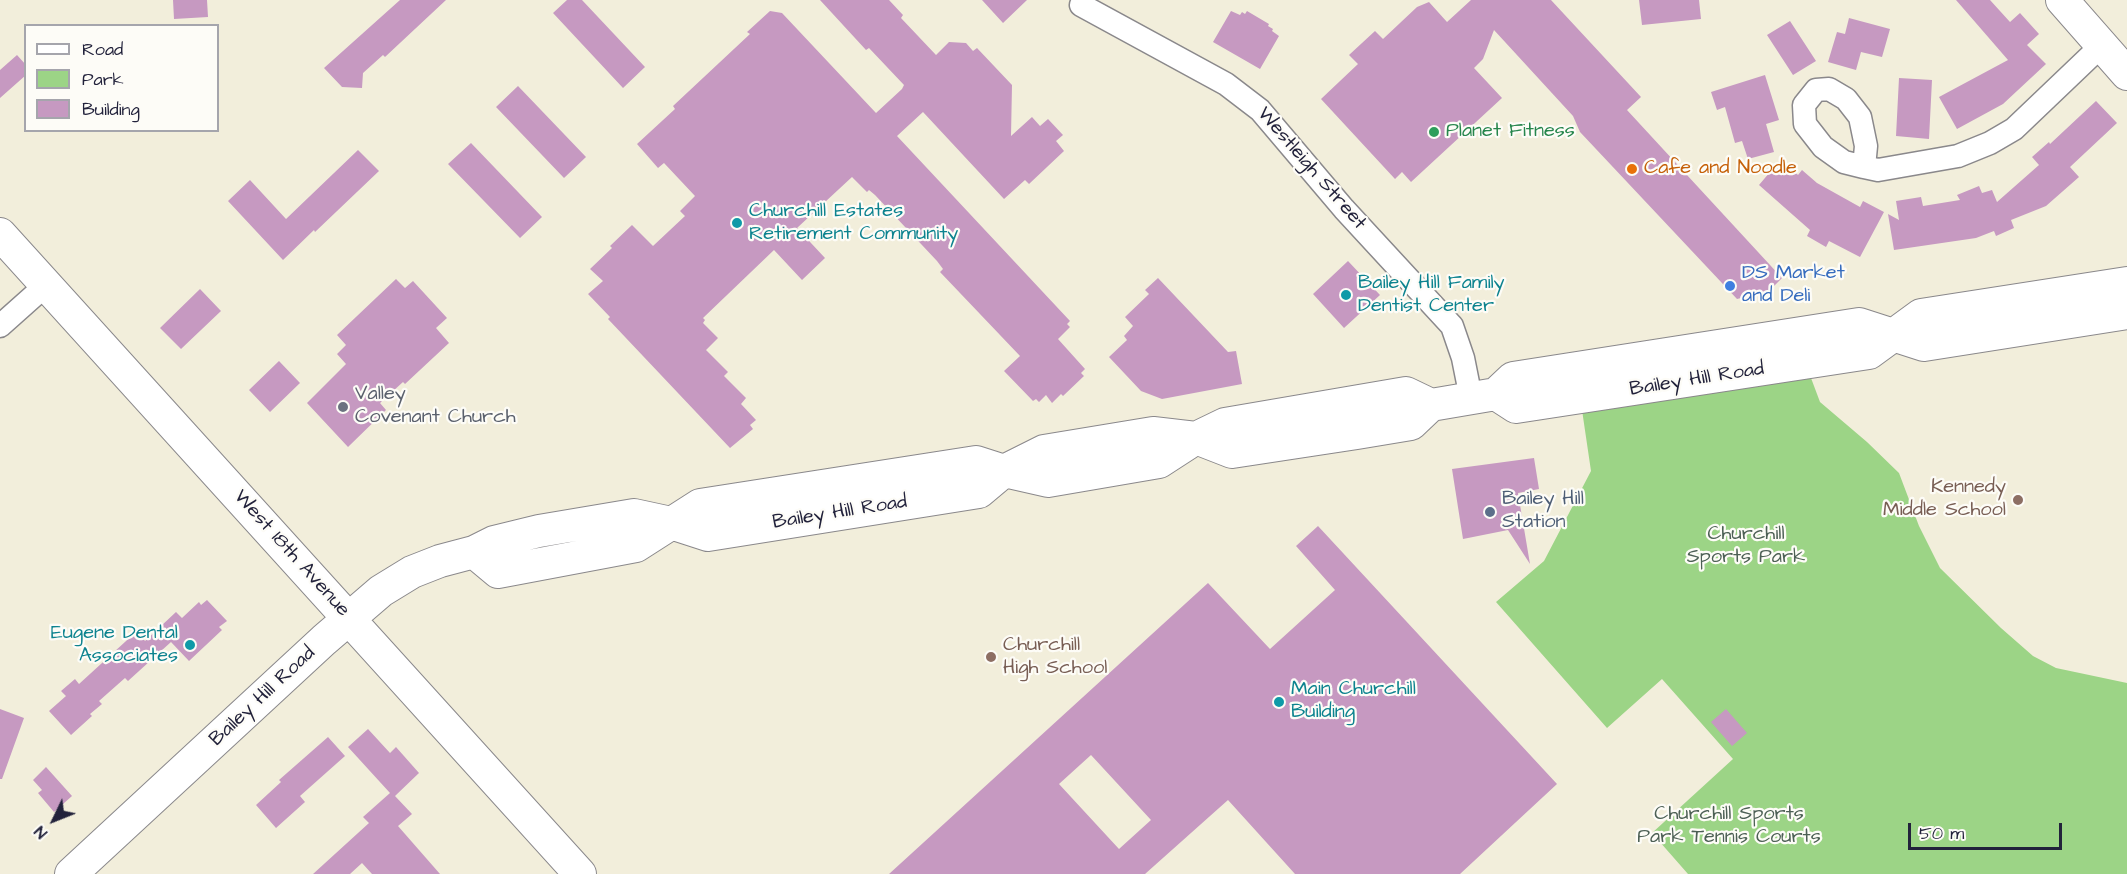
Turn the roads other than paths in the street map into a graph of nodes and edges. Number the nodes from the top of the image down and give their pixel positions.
1 (2062, 0) edge
2 (1082, 5) dead end
3 (2101, 46) junction
4 (2127, 74) edge
5 (1864, 166) dead end
6 (0, 234) edge
7 (2127, 283) edge
8 (46, 285) junction
9 (2127, 313) edge
10 (0, 326) edge
11 (1894, 334) junction
12 (1698, 350) junction
13 (1680, 382) junction
14 (1483, 396) junction
15 (350, 618) junction
16 (71, 874) edge
17 (580, 874) edge

1 - 3 main road
2 - 14 street, Westleigh Street
3 - 4 main road
3 - 5 street
6 - 8 main road, West 18th Avenue
7 - 11 main road, Bailey Hill Road
8 - 10 street
8 - 15 main road, West 18th Avenue
9 - 11 main road, Bailey Hill Road
11 - 12 main road, Bailey Hill Road
11 - 13 main road, Bailey Hill Road
12 - 13 main road
12 - 14 main road, Bailey Hill Road
13 - 14 main road, Bailey Hill Road
14 - 15 main road, Bailey Hill Road
15 - 16 main road, Bailey Hill Road
15 - 17 main road, West 18th Avenue

